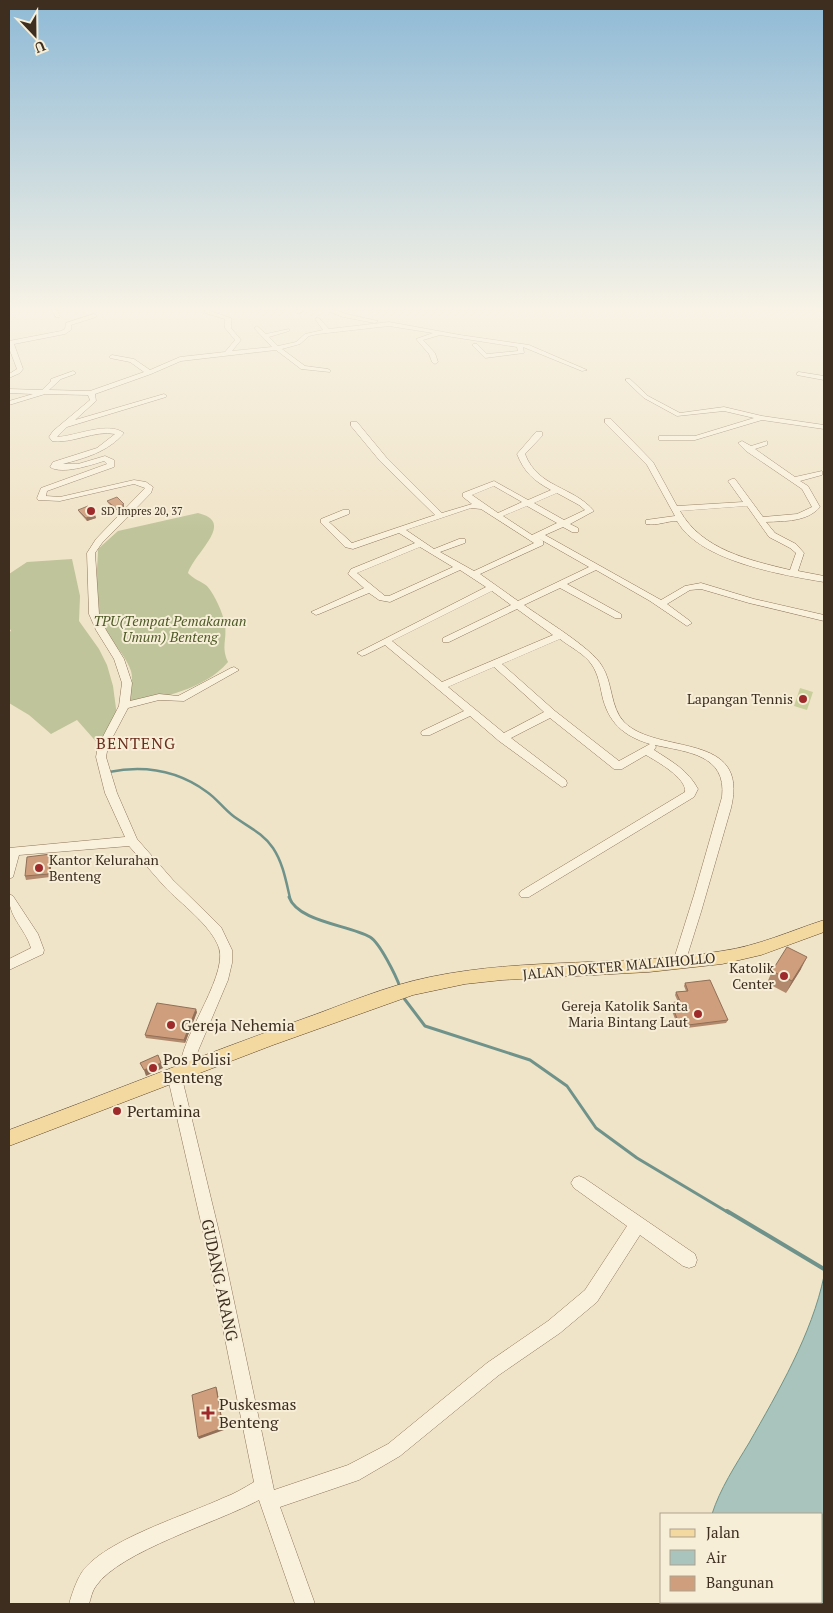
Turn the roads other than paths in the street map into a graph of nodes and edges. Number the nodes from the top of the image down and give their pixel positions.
1 (54, 381) edge
2 (127, 381) edge
3 (629, 381) edge
4 (9, 391) edge
5 (39, 393) junction
6 (91, 393) junction
7 (164, 396) dead end
8 (9, 403) edge
9 (762, 418) junction
10 (608, 421) dead end
11 (354, 424) dead end
12 (64, 425) junction
13 (824, 427) edge
14 (539, 434) dead end
15 (662, 438) dead end
16 (764, 443) dead end
17 (819, 473) dead end
18 (793, 480) junction
19 (732, 481) dead end
20 (557, 490) junction
21 (528, 503) junction
22 (747, 504) junction
23 (479, 505) junction
24 (676, 509) junction
25 (346, 512) dead end
26 (440, 516) junction
27 (498, 516) junction
28 (680, 518) junction
29 (760, 520) junction
30 (649, 522) dead end
31 (564, 524) junction
32 (400, 530) junction
33 (575, 530) dead end
34 (540, 539) junction
35 (462, 541) dead end
36 (420, 544) junction
37 (433, 552) junction
38 (460, 567) junction
39 (596, 567) junction
40 (793, 573) junction
41 (474, 574) junction
42 (824, 579) edge
43 (560, 584) junction
44 (493, 587) junction
45 (370, 589) junction
46 (661, 604) junction
47 (518, 605) junction
48 (316, 612) dead end
49 (618, 616) dead end
50 (824, 618) edge
51 (687, 623) dead end
52 (561, 635) junction
53 (446, 640) dead end
54 (386, 641) junction
55 (362, 653) dead end
56 (496, 663) junction
57 (234, 670) dead end
58 (440, 687) junction
59 (124, 706) junction
60 (470, 712) junction
61 (551, 713) junction
62 (426, 733) dead end
63 (503, 738) junction
64 (659, 742) junction
65 (646, 750) junction
66 (562, 783) dead end
67 (132, 841) junction
68 (11, 852) edge
69 (9, 874) edge
70 (525, 894) dead end
71 (9, 899) edge
72 (824, 926) edge
73 (680, 962) junction
74 (9, 965) edge
75 (181, 1071) junction
76 (9, 1138) edge
77 (579, 1183) dead end
78 (637, 1225) junction
79 (689, 1260) dead end
80 (267, 1494) junction
81 (79, 1604) edge
82 (305, 1604) edge

1 - 5 street
2 - 6 street
3 - 9 street
4 - 5 street
5 - 6 street
5 - 8 street
6 - 12 street
7 - 12 street
9 - 13 street
9 - 15 street
10 - 24 street
11 - 26 street
12 - 59 street
14 - 20 street
16 - 18 street
17 - 18 street
18 - 29 street
19 - 22 street
20 - 21 street
20 - 31 street
21 - 23 street
21 - 27 street
21 - 31 street
22 - 24 street
22 - 29 street
23 - 26 street
23 - 27 street
24 - 28 street
25 - 32 street
26 - 32 street
27 - 34 street
28 - 30 street
28 - 40 street
29 - 40 street
31 - 33 street
31 - 34 street
32 - 36 street
34 - 39 street
34 - 41 street
35 - 37 street
36 - 37 street
36 - 45 street
37 - 38 street
38 - 41 street
38 - 45 street
39 - 43 street
39 - 46 street
40 - 42 street
41 - 44 street
43 - 47 street
43 - 49 street
44 - 47 street
44 - 54 street
45 - 48 street
46 - 50 street
46 - 51 street
47 - 52 street
47 - 53 street
52 - 56 street
52 - 64 street
54 - 55 street
54 - 58 street
56 - 58 street
56 - 61 street
57 - 59 street
58 - 60 street
59 - 67 street
60 - 62 street
60 - 63 street
61 - 63 street
61 - 65 street
63 - 66 street
64 - 65 street
64 - 73 street
65 - 70 street
67 - 68 street
67 - 75 street
68 - 69 street
71 - 74 street
72 - 73 main road, JALAN DOKTER MALAIHOLLO
73 - 75 main road, JALAN DOKTER MALAIHOLLO
75 - 76 main road, JALAN DOKTER MALAIHOLLO
75 - 80 street, GUDANG ARANG
77 - 78 street
78 - 79 street
78 - 80 street
80 - 81 street
80 - 82 street, GUDANG ARANG

